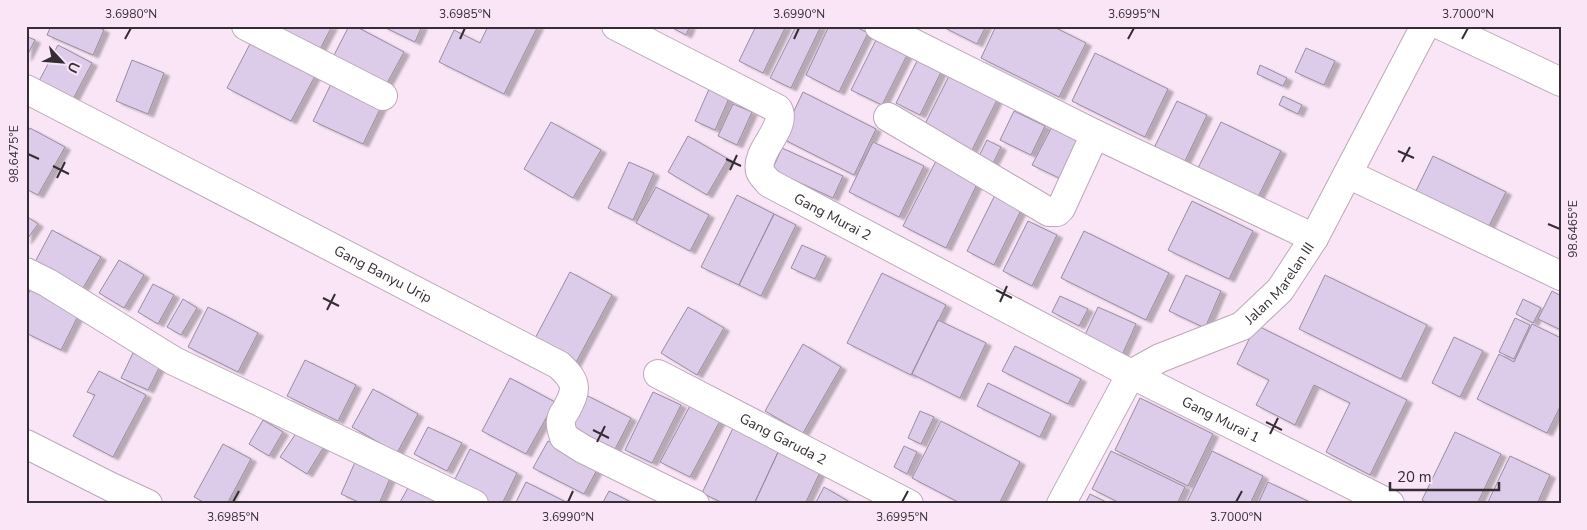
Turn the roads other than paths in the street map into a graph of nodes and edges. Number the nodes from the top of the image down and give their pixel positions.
1 (246, 26) edge
2 (616, 26) edge
3 (879, 26) edge
4 (1425, 26) edge
5 (1442, 26) edge
6 (1561, 82) edge
7 (26, 89) edge
8 (383, 96) dead end
9 (888, 117) dead end
10 (1095, 134) junction
11 (1348, 174) junction
12 (1314, 238) junction
13 (26, 272) edge
14 (1561, 276) edge
15 (658, 374) dead end
16 (1131, 374) junction
17 (26, 444) edge
18 (684, 498) edge
19 (148, 504) edge
20 (474, 504) edge
21 (909, 504) edge
22 (1061, 504) edge
23 (1390, 504) edge

1 - 8 street
2 - 16 street, Gang Murai 2
3 - 10 street
4 - 11 street, Jalan Marelan III
5 - 6 street
7 - 18 street, Gang Banyu Urip
9 - 10 street
10 - 12 street
11 - 12 street, Jalan Marelan III
11 - 14 street
12 - 16 street, Jalan Marelan III
13 - 20 street
15 - 21 street, Gang Garuda 2
16 - 22 street
16 - 23 street, Gang Murai 1
17 - 19 street

